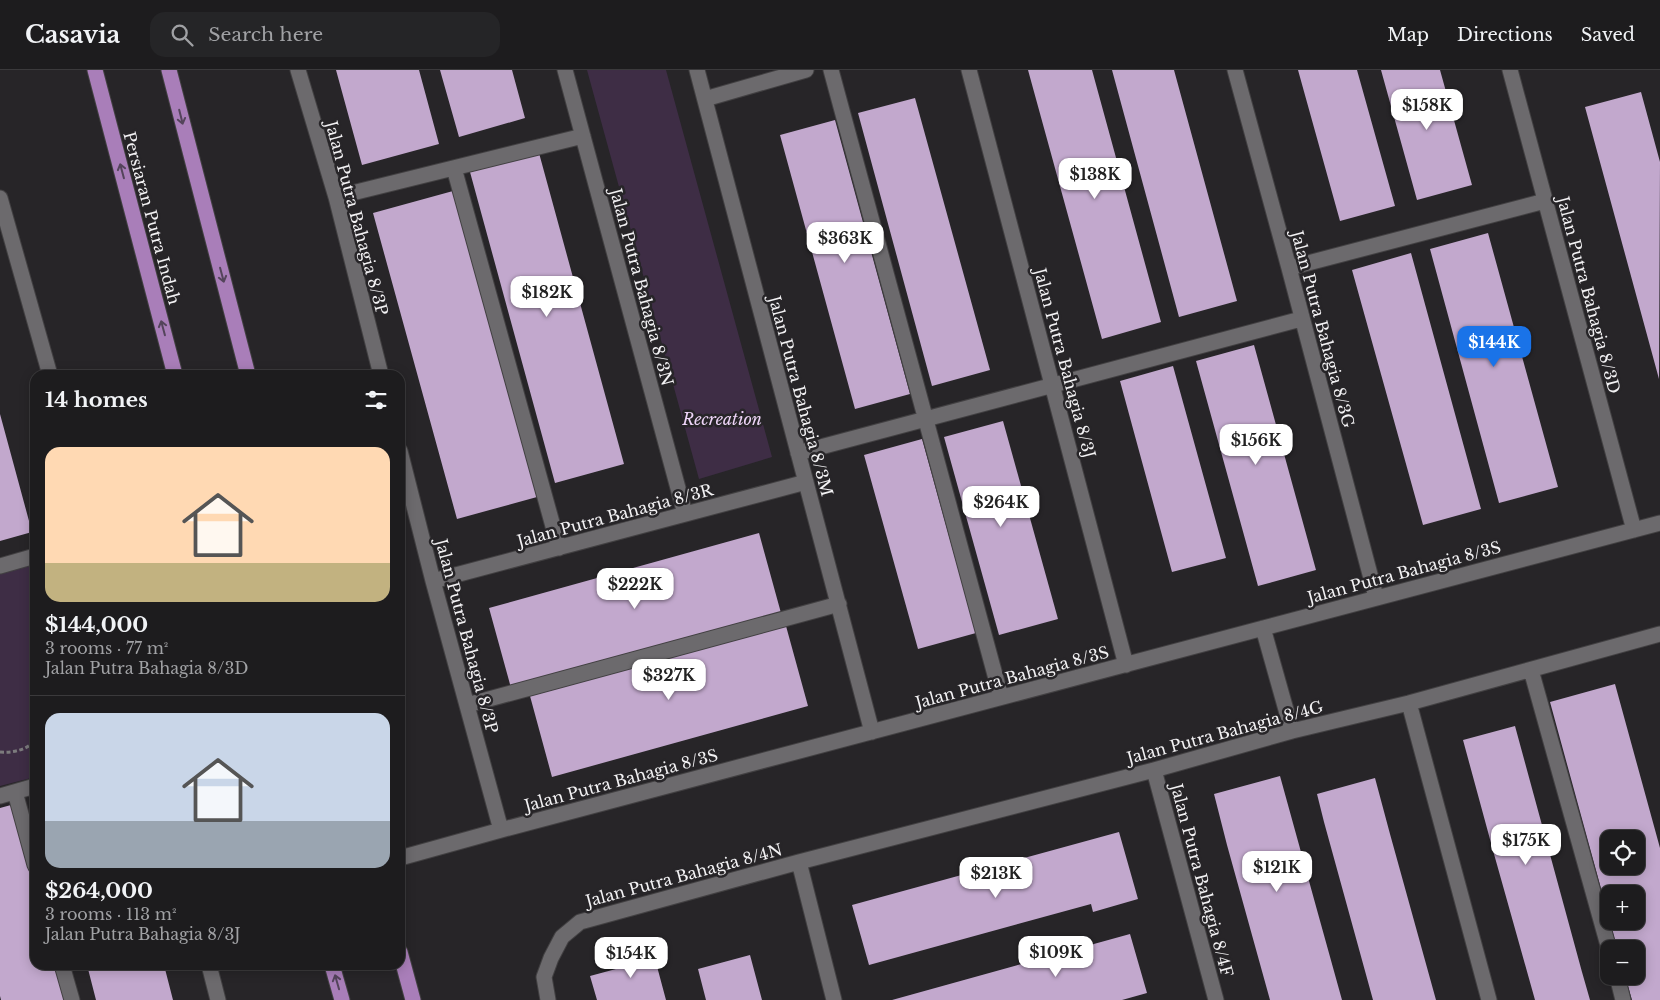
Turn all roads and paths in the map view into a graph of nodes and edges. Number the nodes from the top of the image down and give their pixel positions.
1 (95, 70) edge
2 (169, 70) edge
3 (298, 70) edge
4 (565, 70) edge
5 (697, 70) edge
6 (806, 70) edge
7 (831, 70) edge
8 (970, 70) edge
9 (1235, 70) edge
10 (1512, 70) edge
11 (704, 99) junction
12 (583, 136) junction
13 (454, 168) junction
14 (336, 197) junction
15 (0, 198) edge
16 (1545, 201) junction
17 (1289, 268) junction
18 (1301, 319) junction
19 (49, 370) edge
20 (174, 370) edge
21 (247, 370) edge
22 (380, 370) edge
23 (1052, 385) junction
24 (925, 419) junction
25 (798, 453) junction
26 (405, 470) edge
27 (806, 482) junction
28 (685, 514) junction
29 (1660, 523) edge
30 (1634, 530) junction
31 (559, 548) junction
32 (30, 557) edge
33 (0, 566) edge
34 (433, 581) junction
35 (1376, 597) junction
36 (839, 604) junction
37 (1263, 628) junction
38 (1660, 634) edge
39 (1126, 665) junction
40 (1531, 670) junction
41 (1001, 698) junction
42 (1409, 703) junction
43 (467, 705) junction
44 (1292, 731) junction
45 (872, 732) junction
46 (30, 745) edge
47 (0, 752) edge
48 (1154, 770) junction
49 (30, 788) edge
50 (15, 792) junction
51 (0, 796) edge
52 (501, 830) junction
53 (30, 847) edge
54 (405, 857) edge
55 (799, 862) junction
56 (1606, 940) edge
57 (405, 969) edge
58 (63, 970) edge
59 (210, 970) edge
60 (333, 970) edge
61 (1619, 985) edge
62 (72, 1000) edge
63 (218, 1000) edge
64 (342, 1000) edge
65 (414, 1000) edge
66 (548, 1000) edge
67 (834, 1000) edge
68 (1216, 1000) edge
69 (1489, 1000) edge
70 (1623, 1000) edge

20 -> 1 main road, Persiaran Putra Indah
2 -> 21 main road
3 - 14 street, Jalan Putra Bahagia 8/3P
4 - 12 street, Jalan Putra Bahagia 8/3N
5 - 11 street, Jalan Putra Bahagia 8/3M
6 - 11 street
7 - 24 street
8 - 23 street, Jalan Putra Bahagia 8/3J
9 - 17 street, Jalan Putra Bahagia 8/3G
10 - 16 street, Jalan Putra Bahagia 8/3D
11 - 25 street, Jalan Putra Bahagia 8/3M
12 - 13 street
12 - 28 street, Jalan Putra Bahagia 8/3N
13 - 14 street
13 - 31 street
14 - 22 street, Jalan Putra Bahagia 8/3P
15 - 19 street
16 - 17 street
16 - 30 street, Jalan Putra Bahagia 8/3D
17 - 18 street, Jalan Putra Bahagia 8/3G
18 - 23 street
18 - 35 street, Jalan Putra Bahagia 8/3G
23 - 24 street
23 - 39 street, Jalan Putra Bahagia 8/3J
24 - 25 street
24 - 41 street
25 - 27 street, Jalan Putra Bahagia 8/3M
26 - 34 street, Jalan Putra Bahagia 8/3P
27 - 28 street, Jalan Putra Bahagia 8/3R
27 - 36 street, Jalan Putra Bahagia 8/3M
28 - 31 street, Jalan Putra Bahagia 8/3R
29 - 30 street, Jalan Putra Bahagia 8/3S
30 - 35 street, Jalan Putra Bahagia 8/3S
31 - 34 street, Jalan Putra Bahagia 8/3R
32 - 33 street
34 - 43 street, Jalan Putra Bahagia 8/3P
35 - 37 street, Jalan Putra Bahagia 8/3S
36 - 43 street
36 - 45 street, Jalan Putra Bahagia 8/3M
37 - 39 street, Jalan Putra Bahagia 8/3S
37 - 44 street
38 - 40 street, Jalan Putra Bahagia 8/4G
39 - 41 street, Jalan Putra Bahagia 8/3S
40 - 42 street, Jalan Putra Bahagia 8/4G
40 - 56 street
41 - 45 street, Jalan Putra Bahagia 8/3S
42 - 44 street, Jalan Putra Bahagia 8/4G
42 - 69 street
43 - 52 street, Jalan Putra Bahagia 8/3P
44 - 48 street, Jalan Putra Bahagia 8/4G
45 - 52 street, Jalan Putra Bahagia 8/3S
46 - 47 path
48 - 55 street, Jalan Putra Bahagia 8/4G
48 - 68 street, Jalan Putra Bahagia 8/4F
49 - 50 street
50 - 51 street
50 - 53 street
52 - 54 street, Jalan Putra Bahagia 8/3S
55 - 66 street, Jalan Putra Bahagia 8/4N
55 - 67 street
57 - 65 main road
58 - 62 street
59 - 63 street
64 -> 60 main road
61 - 70 street

